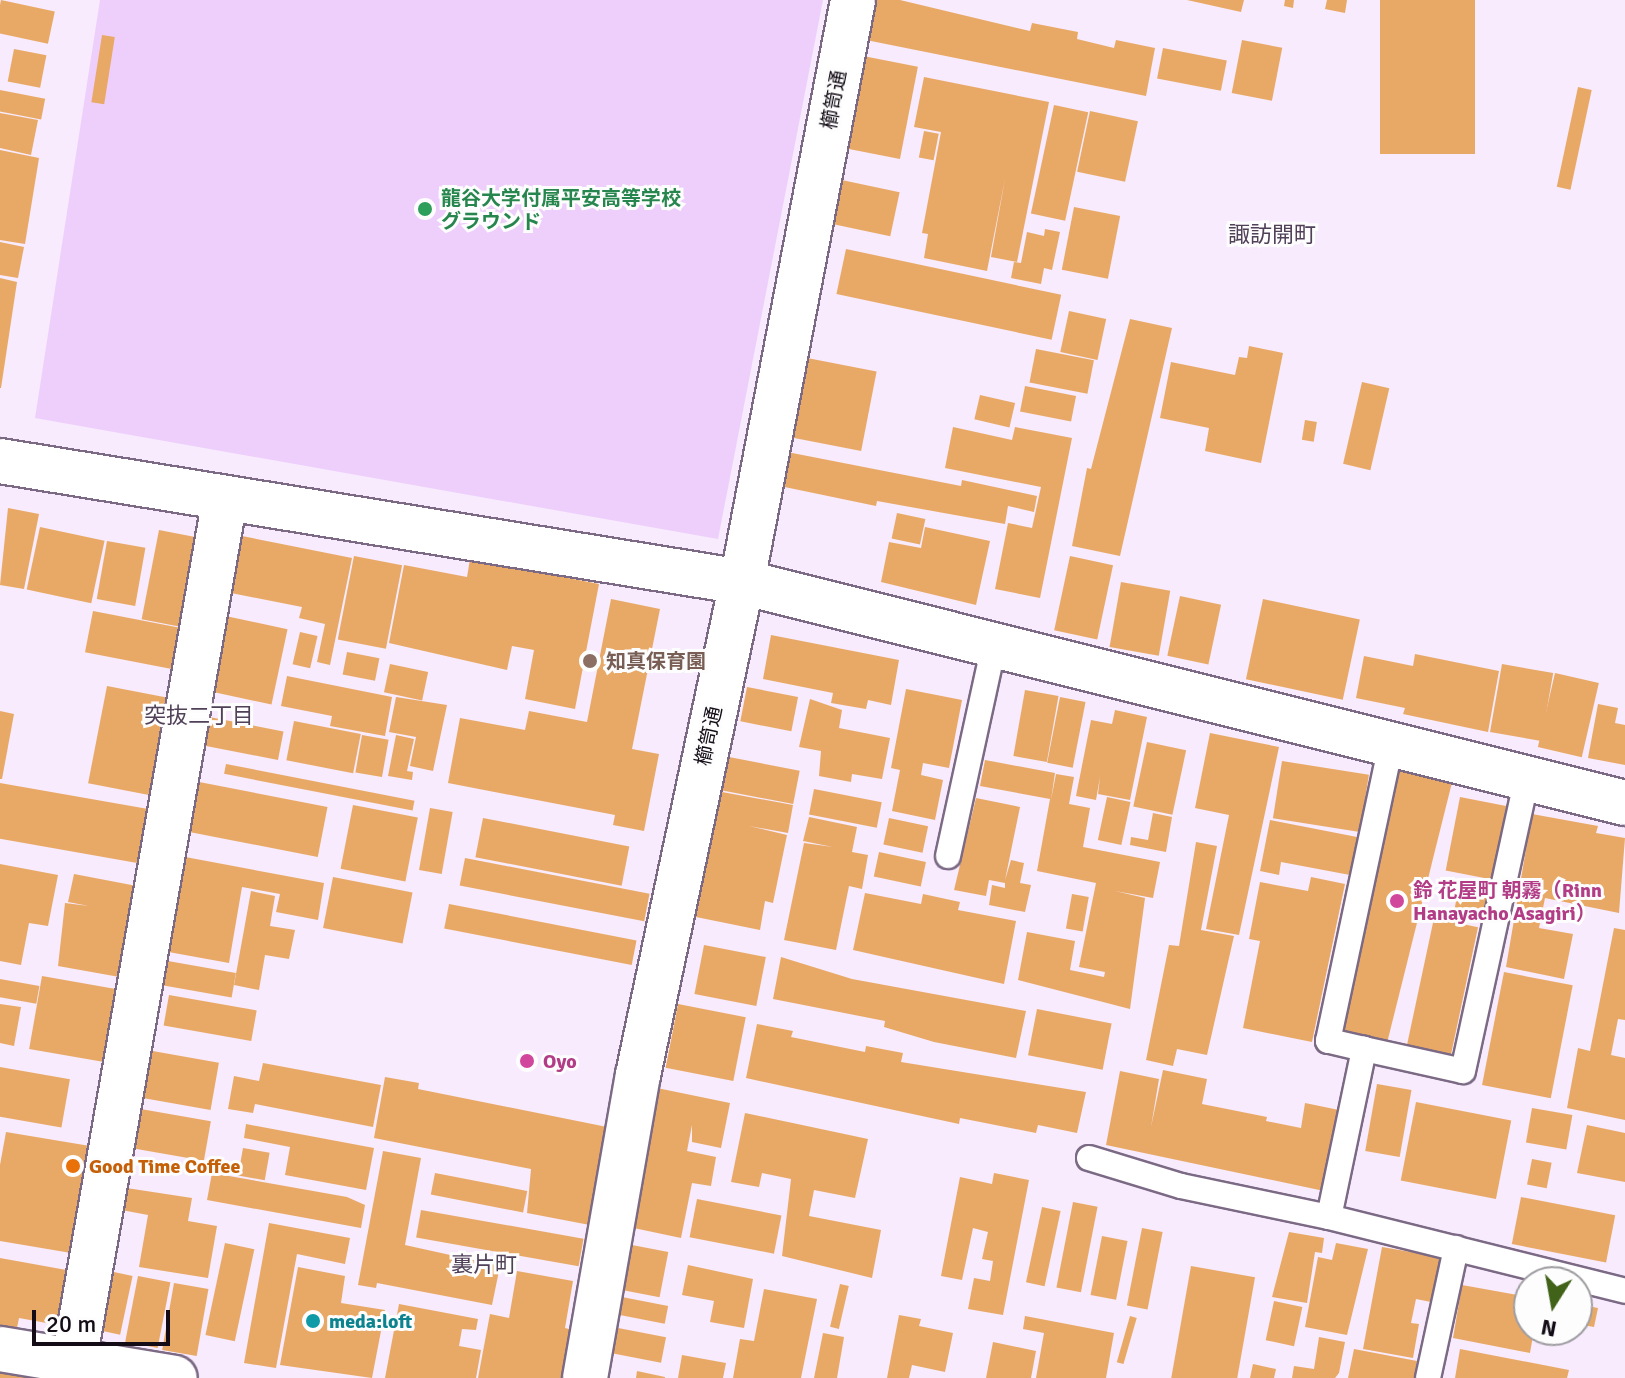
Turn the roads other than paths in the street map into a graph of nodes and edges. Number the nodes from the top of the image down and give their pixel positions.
1 (853, 0) edge
2 (0, 461) edge
3 (225, 498) junction
4 (742, 582) junction
5 (994, 645) junction
6 (1391, 744) junction
7 (1527, 778) junction
8 (1625, 803) edge
9 (948, 856) dead end
10 (1364, 1049) junction
11 (1089, 1158) dead end
12 (1329, 1217) junction
13 (1456, 1248) junction
14 (1625, 1291) edge
15 (0, 1349) edge
16 (72, 1370) edge
17 (175, 1378) edge
18 (585, 1378) edge
19 (1428, 1378) edge

1 - 4 street, 櫛笥通
2 - 3 street
3 - 4 street
3 - 16 street
4 - 5 street
4 - 18 street, 櫛笥通
5 - 6 street
5 - 9 lane
6 - 7 street
6 - 10 lane
7 - 8 street
7 - 10 lane
10 - 12 lane
11 - 12 lane
12 - 13 lane
13 - 14 lane
13 - 19 lane
15 - 16 street
16 - 17 street

